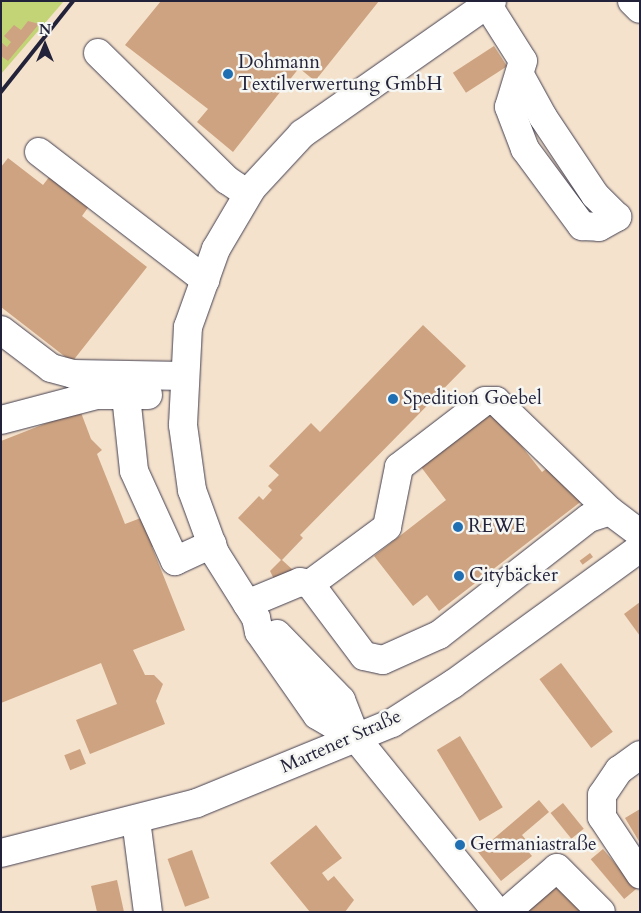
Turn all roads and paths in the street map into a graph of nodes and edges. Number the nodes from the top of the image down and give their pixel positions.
1 (632, 1) edge
2 (489, 3) edge
3 (640, 9) edge
4 (98, 53) dead end
5 (520, 75) junction
6 (39, 152) dead end
7 (248, 194) junction
8 (204, 280) junction
9 (1, 330) edge
10 (185, 385) junction
11 (132, 395) junction
12 (1, 420) edge
13 (610, 511) junction
14 (640, 534) edge
15 (212, 544) junction
16 (640, 548) edge
17 (310, 584) junction
18 (252, 611) junction
19 (356, 738) junction
20 (629, 763) edge
21 (136, 820) junction
22 (1, 854) edge
23 (640, 874) edge
24 (148, 912) edge
25 (497, 912) edge
26 (506, 912) edge
27 (601, 912) edge

1 - 3 street
2 - 5 street
2 - 7 street
4 - 7 street
5 - 5 street
6 - 8 street
7 - 8 street
8 - 10 street
9 - 10 street
10 - 11 street
10 - 15 street
11 - 12 street
11 - 15 street
13 - 14 street
13 - 17 street
13 - 17 street
15 - 18 street
16 - 19 street, Martener Straße
17 - 18 street
18 - 19 street
19 - 21 street, Martener Straße
19 - 25 street
20 - 23 street
21 - 22 street, Martener Straße
21 - 24 street
26 - 27 street

